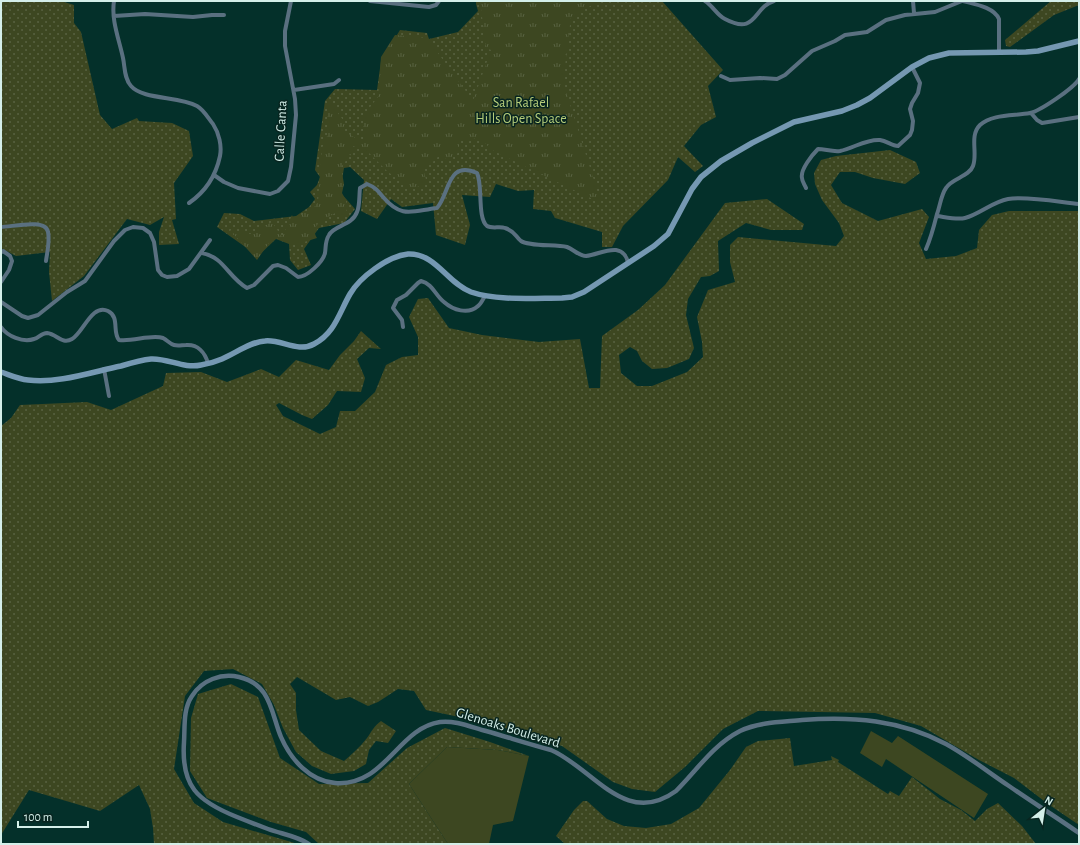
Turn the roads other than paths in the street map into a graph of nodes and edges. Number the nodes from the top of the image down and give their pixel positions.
1 (114, 1) edge
2 (291, 1) edge
3 (370, 1) edge
4 (439, 1) edge
5 (705, 1) edge
6 (774, 1) edge
7 (913, 1) edge
8 (964, 1) edge
9 (914, 13) junction
10 (224, 15) dead end
11 (114, 16) junction
12 (1079, 42) edge
13 (999, 52) junction
14 (912, 67) junction
15 (721, 76) dead end
16 (1079, 79) edge
17 (339, 80) dead end
18 (294, 90) junction
19 (1031, 113) junction
20 (1079, 117) edge
21 (214, 175) junction
22 (806, 188) dead end
23 (189, 203) dead end
24 (1079, 204) edge
25 (937, 216) junction
26 (1, 227) edge
27 (210, 240) dead end
28 (926, 249) dead end
29 (1, 252) edge
30 (202, 253) junction
31 (46, 261) dead end
32 (628, 262) junction
33 (1, 282) edge
34 (485, 296) junction
35 (1, 302) edge
36 (1, 327) edge
37 (403, 327) dead end
38 (208, 363) junction
39 (104, 369) junction
40 (1, 372) edge
41 (109, 396) dead end
42 (1079, 834) edge
43 (309, 844) edge

1 - 11 street
2 - 18 street, Calle Canta
3 - 4 street
5 - 6 street
7 - 9 street
8 - 9 street
8 - 13 street
9 - 15 street
10 - 11 street
11 - 21 street
12 - 13 main road
13 - 14 main road
14 - 22 street
14 - 32 main road
16 - 19 street
17 - 18 street
18 - 21 street, Calle Canta
19 - 20 street
19 - 25 street
21 - 23 street
24 - 25 street
25 - 28 street
26 - 31 street
27 - 30 street
29 - 33 street
30 - 32 street
30 - 35 street
32 - 34 main road
34 - 37 street
34 - 38 main road
36 - 38 street
38 - 39 main road
39 - 40 main road
39 - 41 street
42 - 43 street, Glenoaks Boulevard

